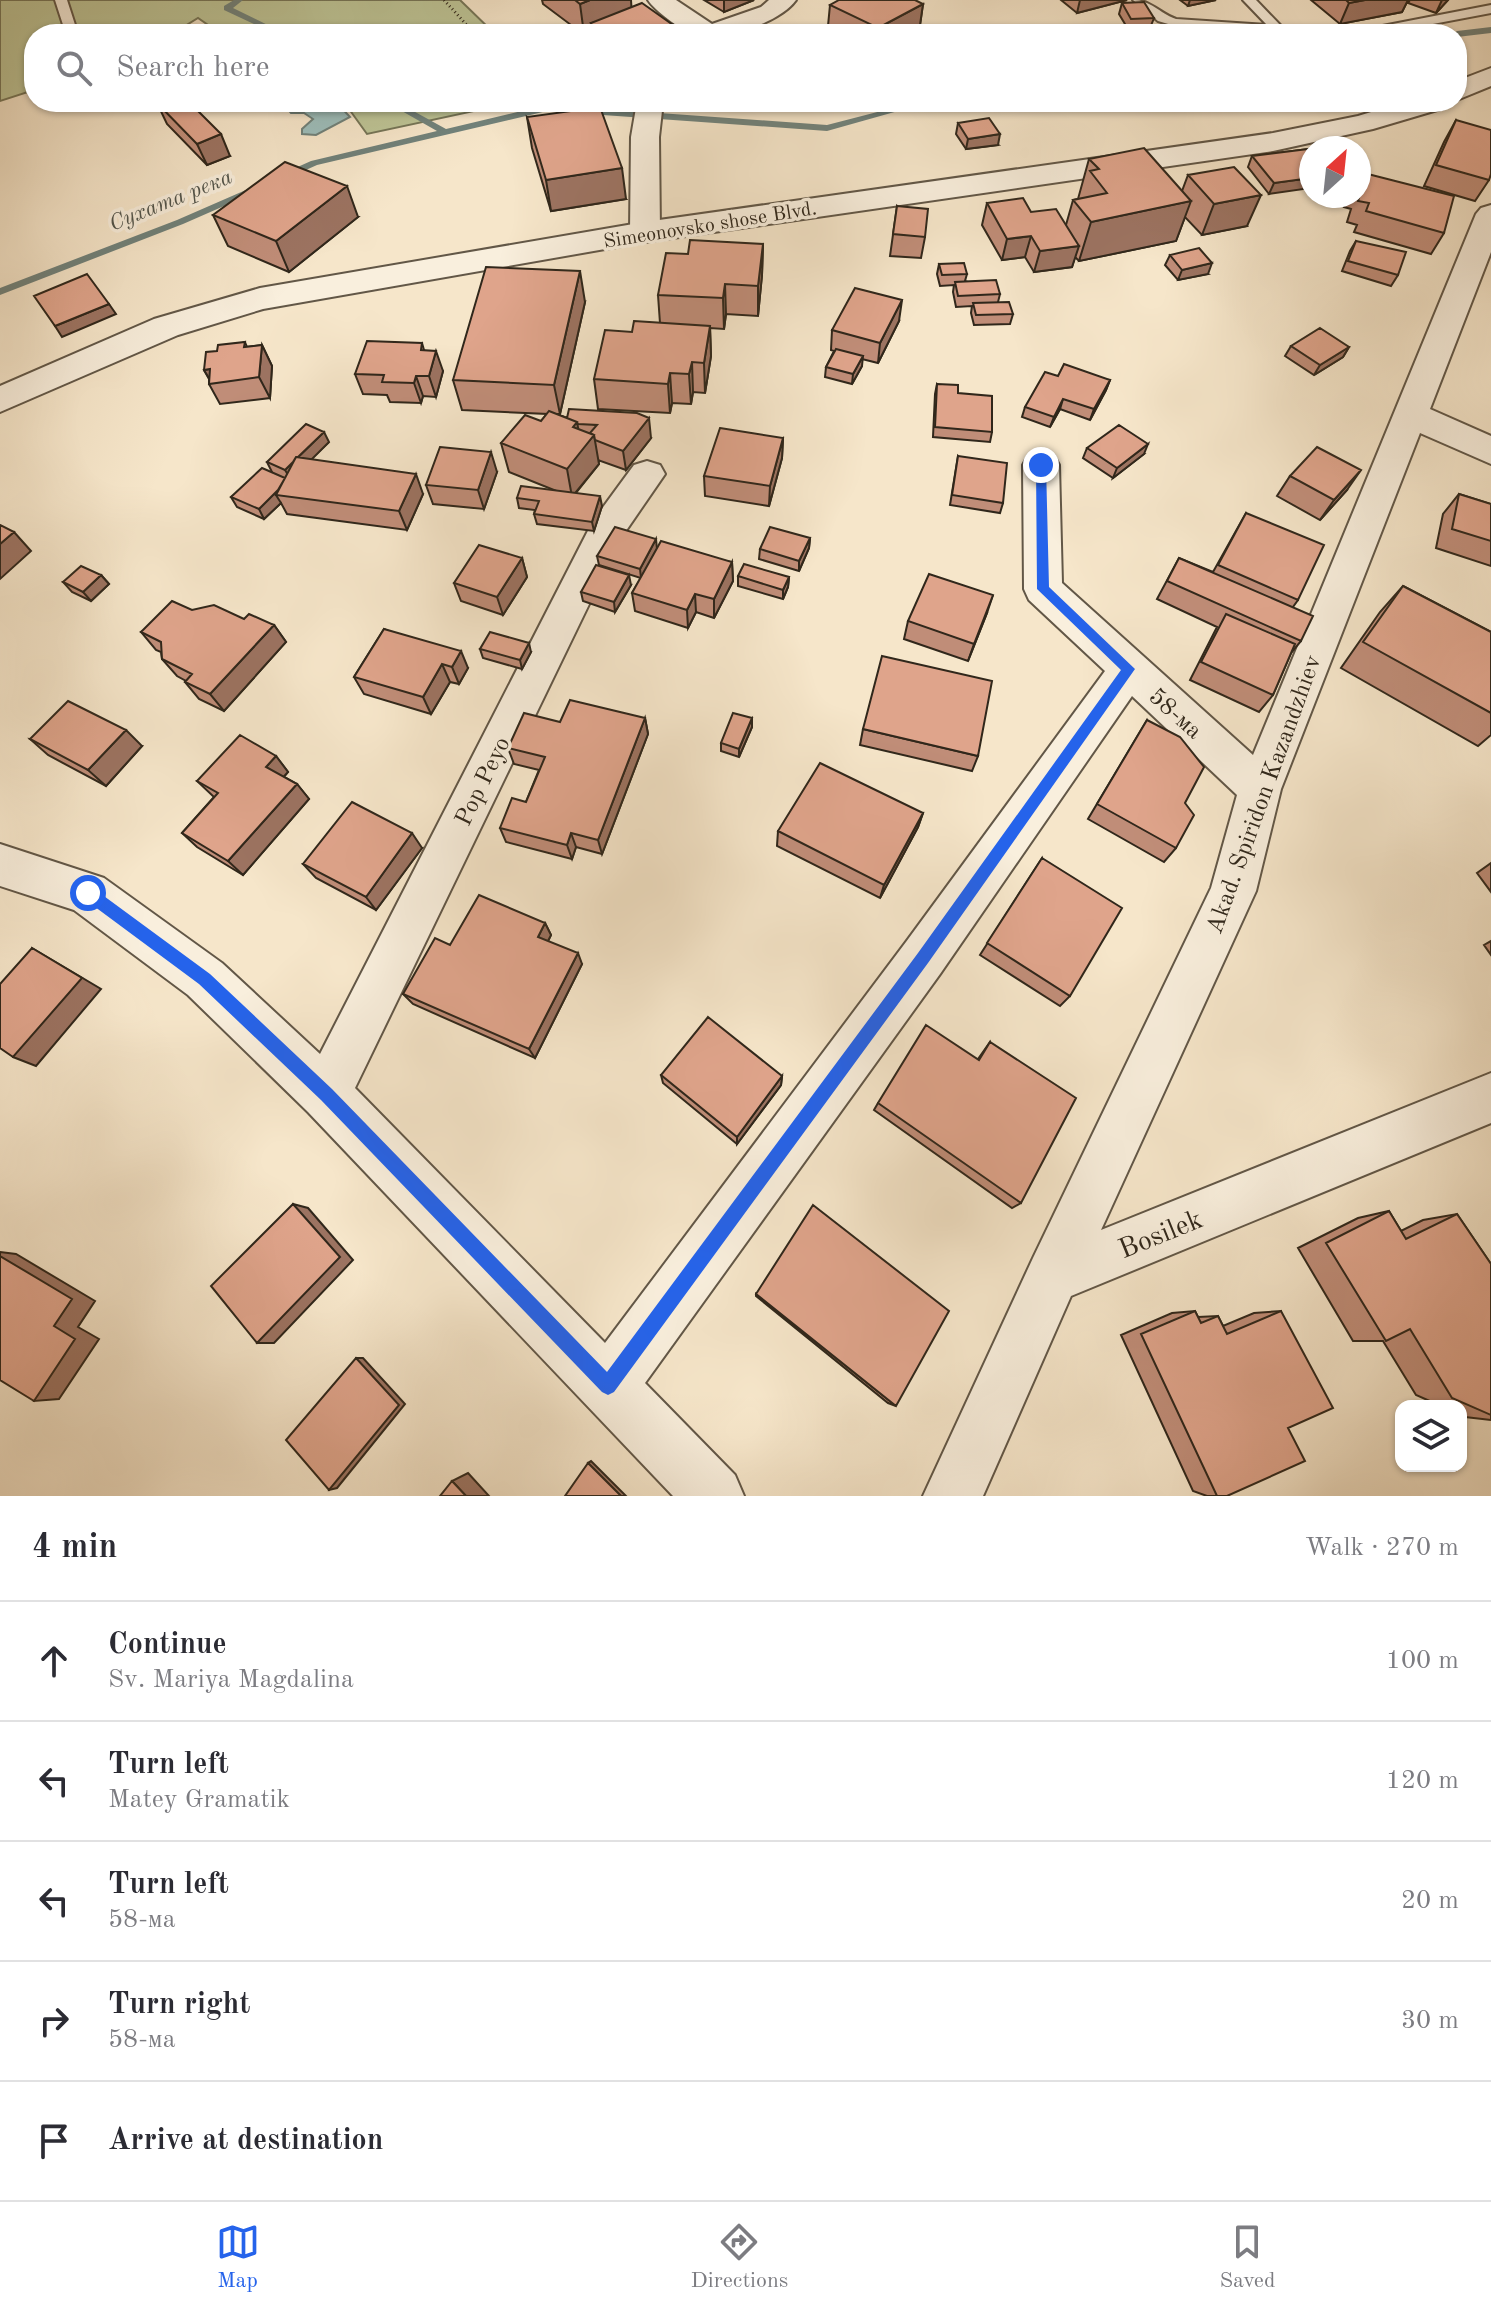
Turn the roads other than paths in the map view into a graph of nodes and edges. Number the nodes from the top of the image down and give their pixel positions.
1 (61, 0) edge
2 (660, 0) edge
3 (1139, 0) edge
4 (1249, 0) edge
5 (1484, 0) edge
6 (1491, 2) edge
7 (777, 6) edge
8 (1491, 9) edge
9 (69, 24) edge
10 (694, 24) edge
11 (733, 24) edge
12 (793, 24) edge
13 (1209, 24) edge
14 (1273, 24) edge
15 (1414, 24) edge
16 (1491, 76) edge
17 (1467, 87) edge
18 (649, 112) edge
19 (1400, 112) edge
20 (1491, 214) edge
21 (645, 232) junction
22 (0, 400) edge
23 (1410, 414) junction
24 (1491, 451) edge
25 (1041, 465) dead end
26 (647, 474) dead end
27 (1129, 669) junction
28 (1260, 789) junction
29 (0, 865) edge
30 (326, 1094) junction
31 (1491, 1098) edge
32 (1052, 1277) junction
33 (608, 1386) junction
34 (714, 1496) edge
35 (953, 1496) edge

1 - 9 lane
2 - 10 street
3 - 13 lane
4 - 14 lane
5 - 6 lane
7 - 11 street
7 - 12 street
8 - 15 lane
16 - 17 street
18 - 21 street
19 - 21 street, Simeonovsko shose Blvd.
20 - 23 street, Akad. Spiridon Kazandzhiev
21 - 22 street, Simeonovsko shose Blvd.
23 - 24 street
23 - 28 street, Akad. Spiridon Kazandzhiev
25 - 27 street, 58-ма
26 - 30 street, Pop Peyo
27 - 28 street, 58-ма
27 - 33 street
28 - 32 street, Akad. Spiridon Kazandzhiev
29 - 30 street
30 - 33 street
31 - 32 street, Bosilek
32 - 35 street
33 - 34 street

